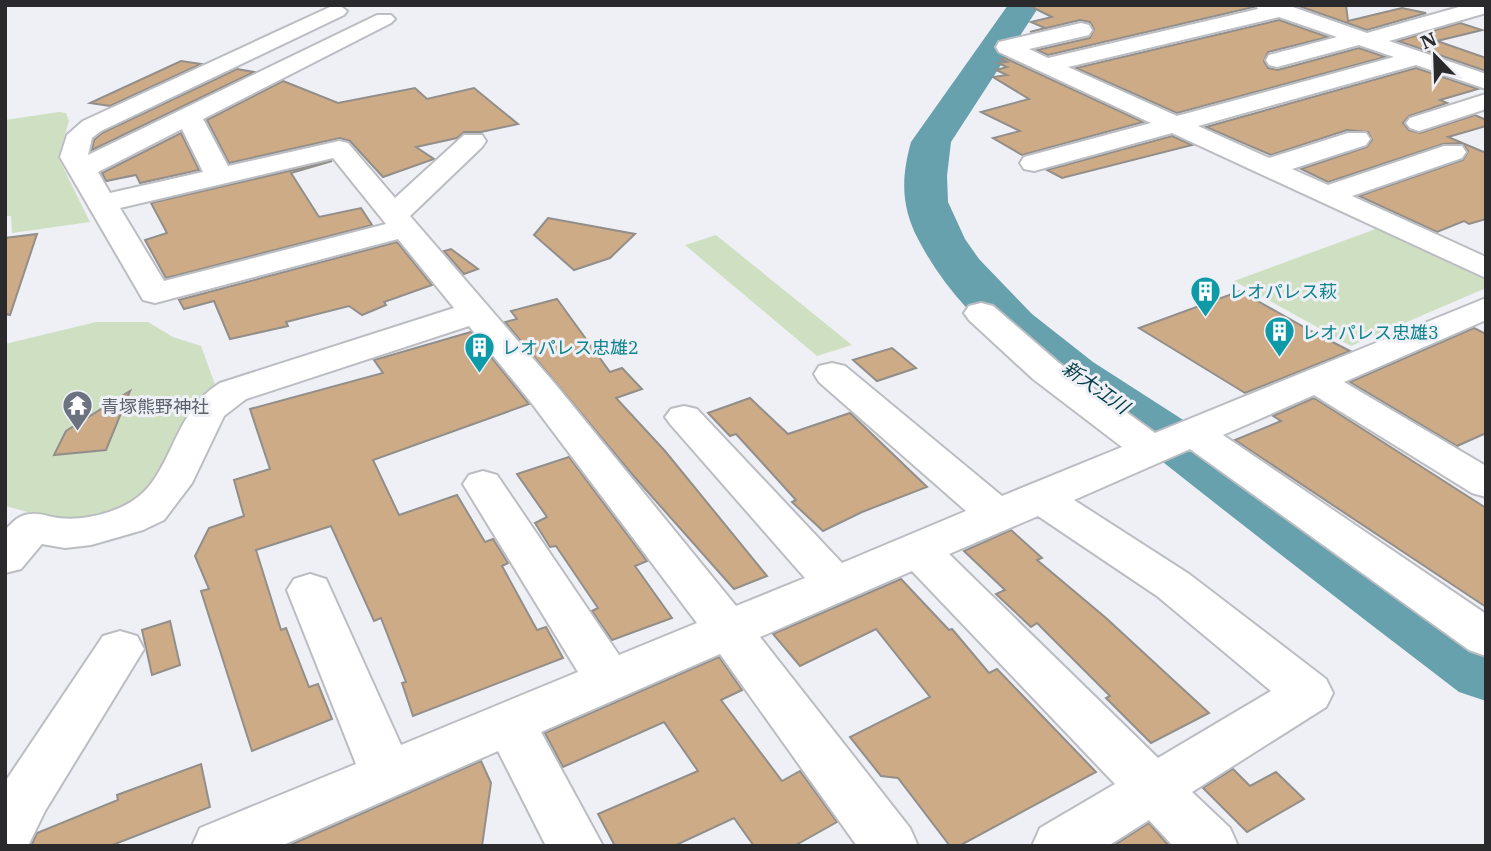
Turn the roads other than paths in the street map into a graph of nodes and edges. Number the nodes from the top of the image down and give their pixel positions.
1 (1486, 6) edge
2 (1273, 8) edge
3 (337, 11) dead end
4 (384, 19) dead end
5 (1081, 30) dead end
6 (1363, 39) junction
7 (1417, 58) junction
8 (1277, 60) dead end
9 (1046, 65) junction
10 (1486, 82) edge
11 (153, 97) junction
12 (1486, 101) edge
13 (197, 113) junction
14 (1419, 123) dead end
15 (1171, 124) junction
16 (1357, 139) dead end
17 (473, 141) dead end
18 (1453, 152) dead end
19 (1034, 163) dead end
20 (1267, 168) junction
21 (82, 169) junction
22 (219, 175) junction
23 (1327, 195) junction
24 (100, 204) junction
25 (400, 221) junction
26 (1486, 269) edge
27 (1486, 308) edge
28 (476, 312) junction
29 (981, 313) dead end
30 (832, 374) dead end
31 (1316, 381) junction
32 (684, 417) dead end
33 (1171, 441) junction
34 (483, 484) dead end
35 (1486, 484) edge
36 (1029, 500) junction
37 (14, 536) edge
38 (916, 548) junction
39 (835, 583) junction
40 (310, 590) dead end
41 (728, 629) junction
42 (1486, 638) edge
43 (120, 649) dead end
44 (610, 680) junction
45 (509, 723) junction
46 (387, 775) junction
47 (1153, 791) junction
48 (12, 808) edge
49 (272, 836) edge
50 (220, 846) edge
51 (575, 846) edge
52 (890, 846) edge
53 (1060, 846) edge
54 (1210, 846) edge

1 - 6 street
2 - 6 street
2 - 9 street
3 - 11 street
4 - 13 street
5 - 9 street
6 - 7 street
6 - 8 street
7 - 10 street
7 - 15 street
9 - 15 street
11 - 13 street
11 - 21 street
12 - 14 street
13 - 21 street
13 - 22 street
15 - 19 street
15 - 20 street
16 - 20 street
17 - 25 street
18 - 23 street
20 - 23 street
21 - 24 street
22 - 24 street
22 - 25 street
23 - 26 street
24 - 25 street
25 - 28 street
27 - 31 street
28 - 37 street
28 - 41 street
29 - 33 street
30 - 36 street
31 - 33 street
31 - 35 street
32 - 39 street
33 - 36 street
33 - 42 street
34 - 44 street
36 - 38 street
36 - 47 street
38 - 39 street
38 - 47 street
39 - 41 street
40 - 46 street
41 - 44 street
41 - 52 street
43 - 48 street
44 - 45 street
45 - 46 street
45 - 51 street
46 - 49 street
47 - 53 street
47 - 54 street
49 - 50 street

